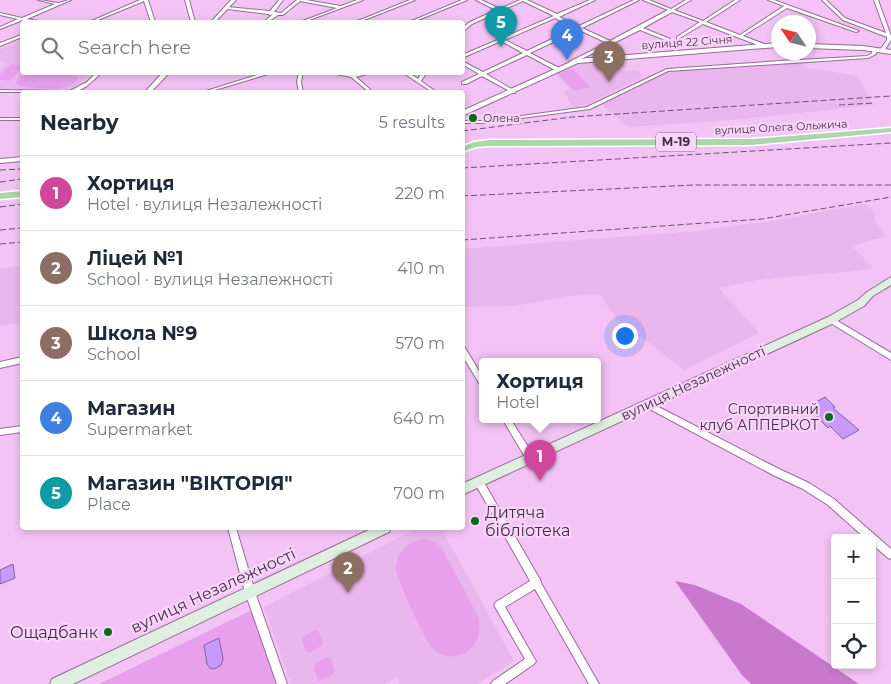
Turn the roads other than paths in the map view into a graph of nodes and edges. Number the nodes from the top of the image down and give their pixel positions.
1 (40, 0) edge
2 (69, 0) edge
3 (145, 0) edge
4 (187, 0) edge
5 (234, 0) edge
6 (282, 0) edge
7 (299, 0) edge
8 (361, 0) edge
9 (413, 0) edge
10 (465, 0) edge
11 (478, 0) edge
12 (524, 0) edge
13 (593, 0) edge
14 (637, 0) edge
15 (645, 0) edge
16 (689, 0) edge
17 (738, 0) edge
18 (770, 0) edge
19 (824, 0) edge
20 (876, 0) edge
21 (58, 4) junction
22 (787, 6) junction
23 (227, 8) junction
24 (342, 8) junction
25 (499, 10) junction
26 (672, 10) junction
27 (0, 14) edge
28 (273, 14) junction
29 (557, 17) junction
30 (22, 19) junction
31 (27, 20) edge
32 (95, 20) edge
33 (152, 20) edge
34 (192, 20) edge
35 (215, 20) edge
36 (268, 20) edge
37 (308, 20) edge
38 (362, 20) edge
39 (416, 20) edge
40 (702, 22) junction
41 (0, 28) edge
42 (465, 28) edge
43 (640, 28) junction
44 (580, 29) junction
45 (857, 31) dead end
46 (741, 36) junction
47 (888, 36) junction
48 (20, 37) edge
49 (678, 38) dead end
50 (502, 40) junction
51 (669, 40) dead end
52 (610, 43) junction
53 (0, 45) edge
54 (765, 46) junction
55 (771, 46) edge
56 (816, 46) edge
57 (875, 49) junction
58 (882, 50) junction
59 (891, 52) edge
60 (527, 54) junction
61 (465, 55) edge
62 (798, 61) joint
63 (465, 64) edge
64 (568, 64) junction
65 (557, 69) junction
66 (483, 74) junction
67 (97, 75) edge
68 (164, 75) edge
69 (265, 75) edge
70 (300, 75) edge
71 (346, 75) edge
72 (357, 75) edge
73 (408, 75) edge
74 (423, 75) edge
75 (352, 76) junction
76 (418, 82) junction
77 (464, 83) dead end
78 (74, 90) edge
79 (150, 90) edge
80 (225, 90) edge
81 (301, 90) edge
82 (369, 90) edge
83 (431, 90) edge
84 (0, 91) edge
85 (20, 91) edge
86 (513, 92) junction
87 (465, 113) edge
88 (20, 119) edge
89 (1, 121) edge
90 (465, 122) edge
91 (891, 130) edge
92 (465, 149) edge
93 (20, 159) edge
94 (0, 162) edge
95 (20, 194) edge
96 (0, 196) edge
97 (891, 280) edge
98 (830, 320) junction
99 (465, 353) edge
100 (891, 356) edge
101 (20, 360) edge
102 (0, 365) edge
103 (479, 377) edge
104 (647, 404) junction
105 (509, 423) edge
106 (20, 430) edge
107 (0, 432) edge
108 (531, 459) junction
109 (480, 482) junction
110 (465, 489) edge
111 (233, 530) edge
112 (381, 530) edge
113 (867, 534) edge
114 (876, 542) edge
115 (891, 555) edge
116 (537, 582) junction
117 (250, 592) junction
118 (56, 684) edge
119 (282, 684) edge
120 (496, 684) edge
121 (594, 684) edge

1 - 21 street
2 - 21 street
3 - 32 street
3 - 33 street
4 - 34 street
5 - 23 street
6 - 28 street
7 - 24 street
7 - 28 street
8 - 24 street
9 - 38 street
10 - 39 street
11 - 25 street
12 - 25 street
12 - 29 street
13 - 29 street
14 - 44 street
15 - 26 street
16 - 26 street
17 - 40 street
18 - 22 street
19 - 47 street
20 - 47 street
21 - 30 street
22 - 45 street
22 - 46 street
23 - 28 street
23 - 35 street
24 - 37 street
25 - 42 street
26 - 40 street
26 - 43 street
27 - 30 street
28 - 36 street
29 - 44 street
29 - 50 street
30 - 31 street
30 - 41 street
40 - 46 street
40 - 49 street
43 - 51 street
43 - 52 street
44 - 52 street
44 - 60 street
46 - 54 street
47 - 58 street
48 - 53 street
50 - 60 street
50 - 61 street
52 - 64 street
54 - 55 street, вулиця 22 Січня
54 - 64 street, вулиця 22 Січня
56 - 57 street
57 - 58 street
57 - 62 street
58 - 59 street
60 - 65 street
60 - 66 street
62 - 90 street
63 - 66 street
64 - 65 street, вулиця 22 Січня
65 - 86 street, вулиця 22 Січня
66 - 77 street
66 - 86 street
67 - 78 street
68 - 79 street
69 - 80 street
70 - 81 street
71 - 75 street
72 - 75 street
73 - 76 street
74 - 76 street
75 - 82 street
76 - 83 street
84 - 85 street
86 - 87 street, вулиця 22 Січня
88 - 89 street
91 - 92 highway, вулиця Олега Ольжича / М-19
93 - 94 street
95 - 96 highway
97 - 98 main road, вулиця Незалежності
98 - 100 street
98 - 104 main road, вулиця Незалежності
99 - 103 street
101 - 102 street
104 - 108 main road, вулиця Незалежності
104 - 113 street
105 - 108 street
106 - 107 street
108 - 109 main road, вулиця Незалежності
109 - 110 main road, вулиця Незалежності
109 - 116 street
111 - 117 street
112 - 117 main road, вулиця Незалежності
114 - 115 street
116 - 120 street
116 - 121 street
117 - 118 main road, вулиця Незалежності
117 - 119 street

